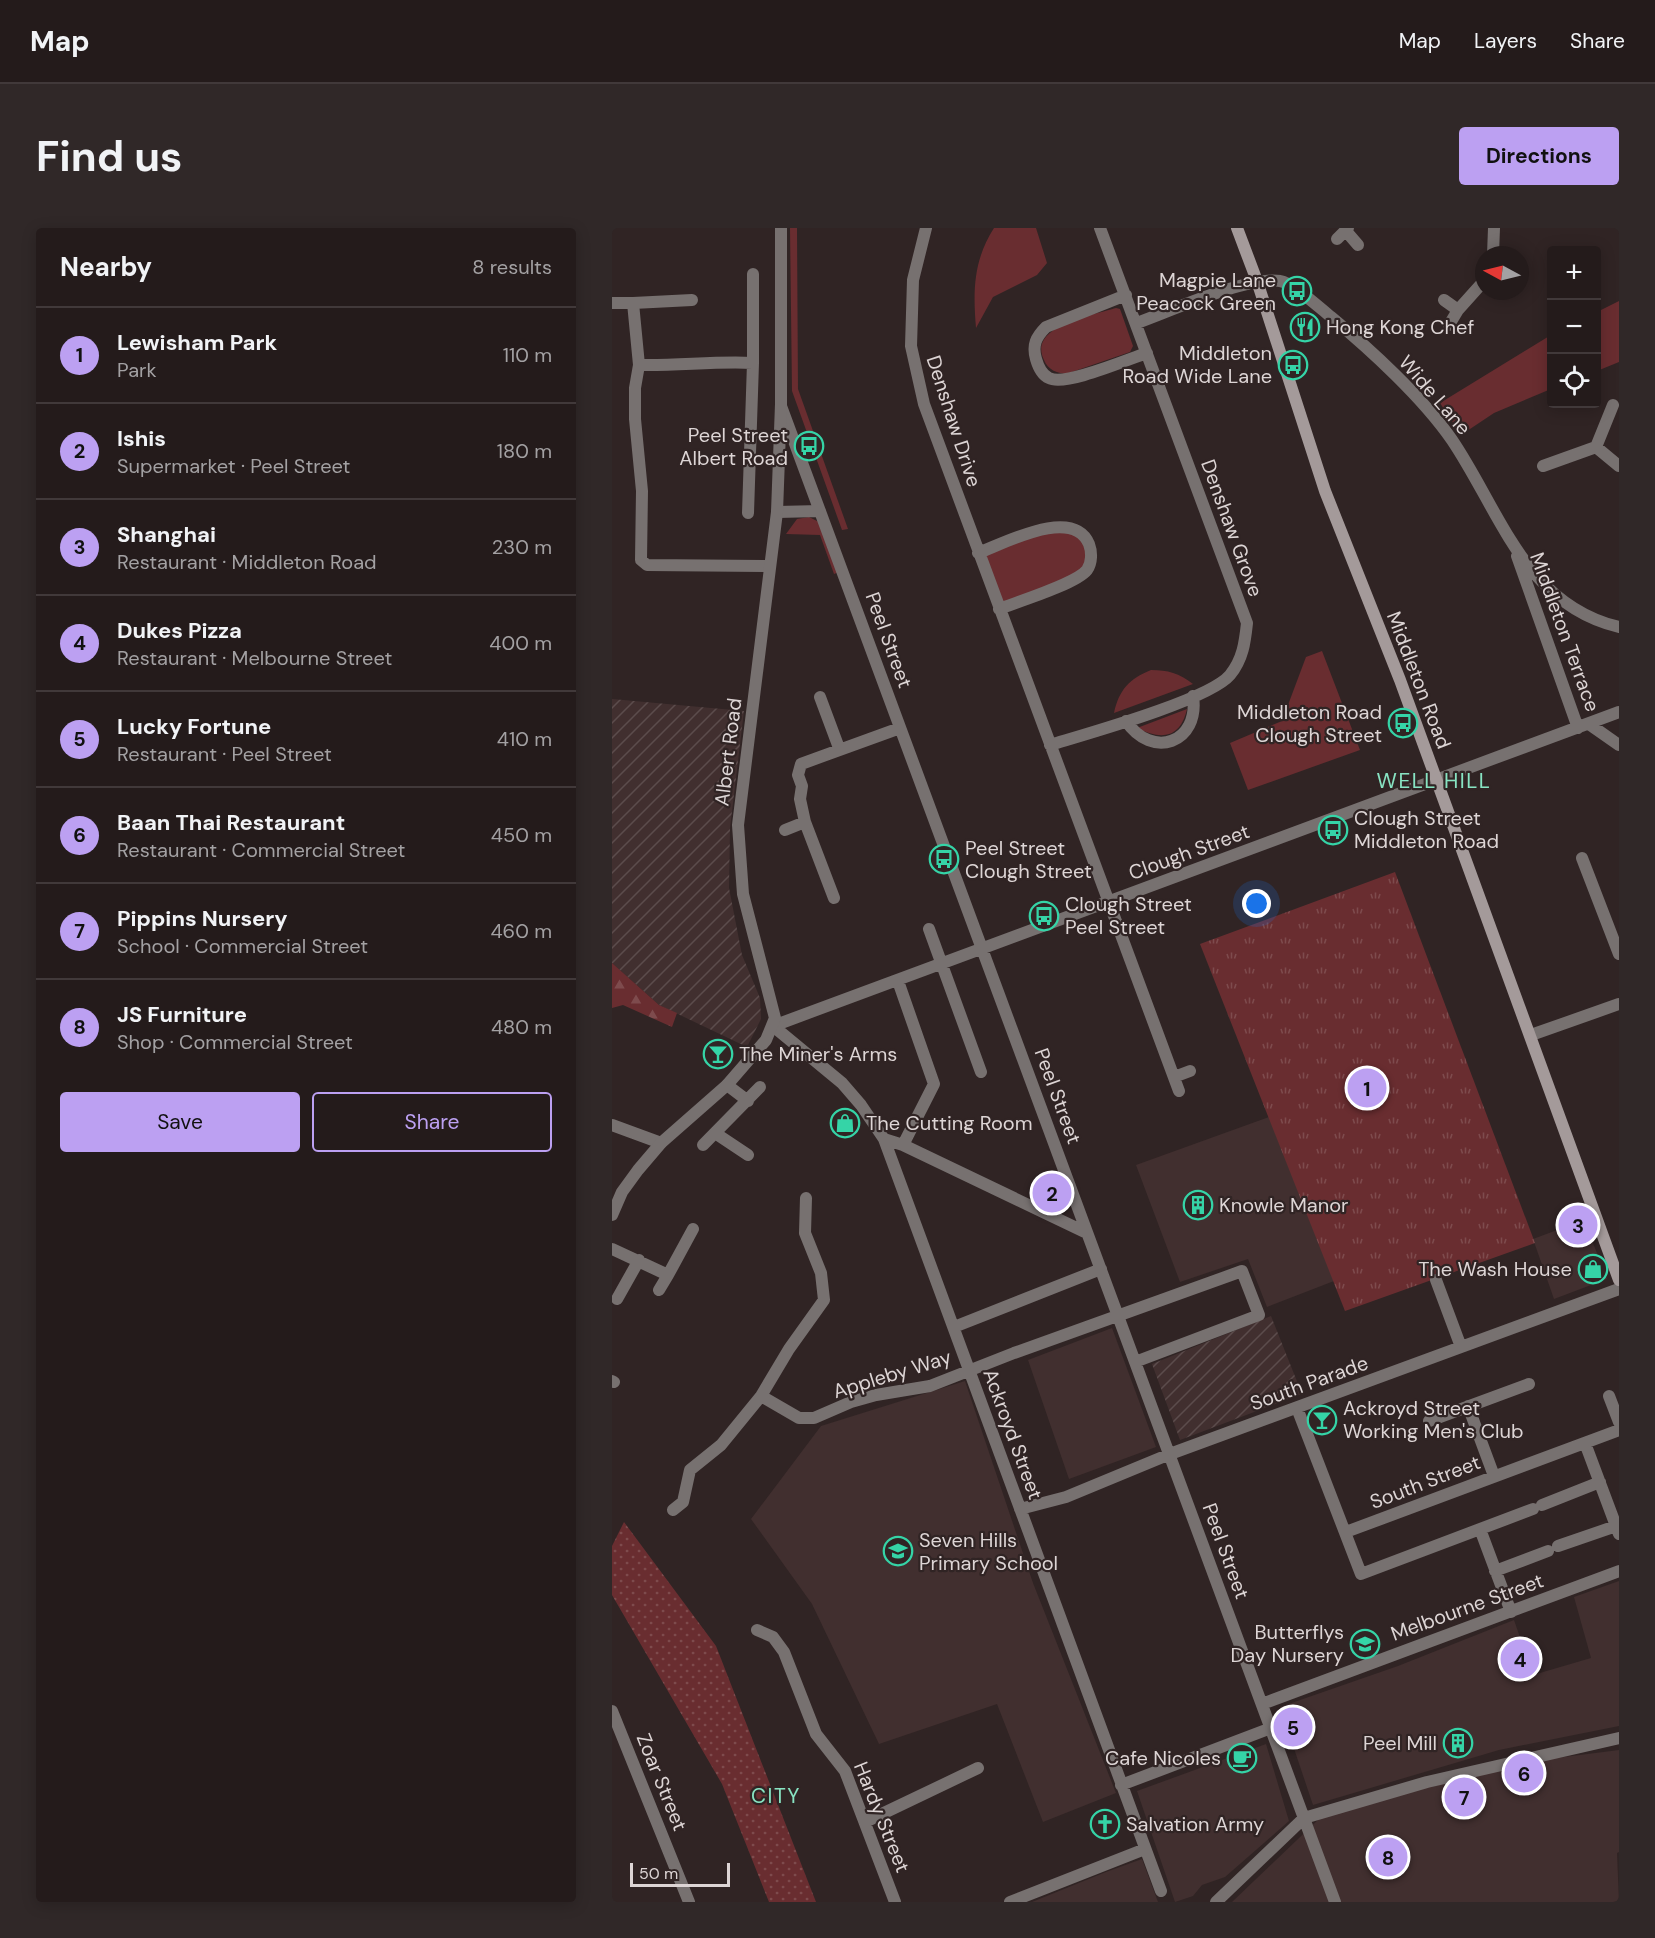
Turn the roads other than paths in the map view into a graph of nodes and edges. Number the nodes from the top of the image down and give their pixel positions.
1 (781, 228) edge
2 (926, 228) edge
3 (1100, 228) edge
4 (1237, 228) edge
5 (1494, 228) edge
6 (1343, 233) edge
7 (1358, 245) dead end
8 (1493, 246) edge
9 (753, 274) dead end
10 (1257, 281) junction
11 (1475, 290) edge
12 (1126, 296) junction
13 (692, 300) dead end
14 (1444, 300) dead end
15 (612, 303) edge
16 (633, 303) junction
17 (1458, 310) junction
18 (1137, 323) junction
19 (1449, 325) dead end
20 (1147, 353) junction
21 (753, 363) junction
22 (639, 365) junction
23 (781, 404) junction
24 (1613, 405) dead end
25 (1596, 447) junction
26 (1543, 466) dead end
27 (1619, 466) edge
28 (820, 511) junction
29 (777, 512) junction
30 (748, 513) dead end
31 (1515, 550) junction
32 (978, 553) junction
33 (771, 566) junction
34 (999, 609) junction
35 (1619, 627) edge
36 (1193, 696) junction
37 (820, 697) dead end
38 (1619, 712) edge
39 (1126, 721) junction
40 (1584, 726) junction
41 (900, 728) junction
42 (1050, 745) junction
43 (1619, 745) edge
44 (839, 748) junction
45 (1436, 780) junction
46 (805, 822) junction
47 (785, 830) dead end
48 (1582, 858) dead end
49 (834, 898) dead end
50 (1108, 903) junction
51 (929, 929) dead end
52 (982, 950) junction
53 (1619, 954) edge
54 (942, 964) junction
55 (898, 981) junction
56 (1619, 1004) edge
57 (773, 1026) junction
58 (1531, 1035) junction
59 (1190, 1071) dead end
60 (981, 1072) dead end
61 (1174, 1077) junction
62 (727, 1085) junction
63 (760, 1087) dead end
64 (1179, 1091) dead end
65 (748, 1101) junction
66 (612, 1125) edge
67 (716, 1132) junction
68 (884, 1139) junction
69 (661, 1143) junction
70 (703, 1145) dead end
71 (903, 1145) junction
72 (748, 1155) dead end
73 (806, 1198) dead end
74 (612, 1215) edge
75 (693, 1229) dead end
76 (1088, 1233) junction
77 (612, 1249) edge
78 (639, 1260) junction
79 (1101, 1269) junction
80 (668, 1275) junction
81 (1436, 1280) dead end
82 (1619, 1280) edge
83 (1619, 1289) edge
84 (659, 1290) dead end
85 (617, 1299) dead end
86 (1118, 1316) junction
87 (954, 1327) junction
88 (1461, 1347) junction
89 (1135, 1362) junction
90 (970, 1371) junction
91 (1529, 1384) dead end
92 (761, 1396) junction
93 (1609, 1396) dead end
94 (1468, 1406) junction
95 (1297, 1408) junction
96 (1429, 1421) dead end
97 (1619, 1422) edge
98 (1619, 1430) edge
99 (1585, 1443) junction
100 (1170, 1455) junction
101 (1494, 1476) junction
102 (1600, 1482) junction
103 (1020, 1509) junction
104 (673, 1510) dead end
105 (1480, 1529) junction
106 (1617, 1530) edge
107 (1346, 1532) junction
108 (1496, 1570) junction
109 (1619, 1571) edge
110 (1511, 1612) junction
111 (758, 1630) dead end
112 (1262, 1704) junction
113 (612, 1711) edge
114 (1271, 1728) junction
115 (1619, 1738) edge
116 (978, 1768) dead end
117 (1121, 1785) junction
118 (1304, 1818) junction
119 (865, 1822) junction
120 (1145, 1849) junction
121 (1161, 1891) dead end
122 (689, 1902) edge
123 (895, 1902) edge
124 (1010, 1902) edge
125 (1216, 1902) edge
126 (1335, 1902) edge

1 - 23 street, Albert Road
2 - 32 street, Denshaw Drive
3 - 12 street, Denshaw Grove
4 - 10 main road, Middleton Road
5 - 8 street
6 - 7 street
9 - 21 street
10 - 18 street, Wide Lane
10 - 31 street, Wide Lane
10 - 45 main road, Middleton Road
11 - 17 street
12 - 18 street, Denshaw Grove
12 - 20 street
13 - 16 street
14 - 17 street
15 - 16 street
16 - 22 street
17 - 19 street
18 - 20 street, Denshaw Grove
20 - 36 street, Denshaw Grove
21 - 22 street
21 - 30 street
22 - 33 street
23 - 28 street, Peel Street
23 - 29 street, Albert Road
24 - 25 street
25 - 26 street
25 - 27 street
28 - 29 street
28 - 41 street, Peel Street
29 - 33 street, Albert Road
31 - 35 street, Wide Lane
31 - 40 street, Middleton Terrace
32 - 34 street, Denshaw Drive
32 - 34 street
33 - 57 street, Albert Road
34 - 42 street, Denshaw Drive
36 - 39 street, Denshaw Grove
36 - 39 street
37 - 44 street
38 - 40 street, Clough Street
39 - 42 street, Denshaw Grove
40 - 43 street
40 - 45 street, Clough Street
41 - 44 street
41 - 52 street, Peel Street
42 - 50 street, Denshaw Drive
44 - 46 street
45 - 50 street, Clough Street
45 - 58 main road, Middleton Road
46 - 47 street
46 - 49 street
48 - 53 street
50 - 52 street, Clough Street
50 - 61 street, Denshaw Drive
51 - 54 street
52 - 54 street, Clough Street
52 - 76 street, Peel Street
54 - 55 street, Clough Street
54 - 60 street
55 - 57 street, Clough Street
55 - 71 street
56 - 58 street
57 - 62 street
57 - 68 street, Ackroyd Street
58 - 82 main road, Middleton Road
59 - 61 street
61 - 64 street, Denshaw Drive
62 - 65 street
62 - 69 street
63 - 65 street
65 - 67 street
66 - 69 street
67 - 70 street
67 - 72 street
68 - 71 street
68 - 87 street, Ackroyd Street
69 - 74 street
71 - 76 street
73 - 92 street
75 - 80 street
76 - 79 street, Peel Street
77 - 78 street
78 - 80 street
78 - 85 street
79 - 86 street, Peel Street
79 - 87 street
80 - 84 street
81 - 88 street
83 - 88 street, South Parade
86 - 89 street, Peel Street
86 - 89 street, Appleby Way
86 - 90 street, Appleby Way
87 - 90 street, Ackroyd Street
88 - 95 street, South Parade
89 - 100 street, Peel Street
90 - 92 street, Appleby Way
90 - 103 street, Ackroyd Street
91 - 94 street
92 - 104 street
93 - 97 street
94 - 96 street
94 - 101 street
95 - 100 street, South Parade
95 - 107 street
98 - 99 street, South Street
99 - 101 street, South Street
99 - 102 street
100 - 103 street, South Parade
100 - 112 street, Peel Street
101 - 107 street, South Street
102 - 105 street
102 - 106 street
103 - 117 street, Ackroyd Street
105 - 107 street
105 - 108 street
106 - 108 street
108 - 110 street
109 - 110 street, Melbourne Street
110 - 112 street, Melbourne Street
111 - 119 street, Hardy Street
112 - 114 street, Peel Street
113 - 122 street, Zoar Street
114 - 117 street
114 - 118 street, Peel Street
115 - 118 street
116 - 119 street
117 - 120 street, Ackroyd Street
118 - 125 street
118 - 126 street, Peel Street
119 - 123 street, Hardy Street
120 - 121 street, Ackroyd Street
120 - 124 street

